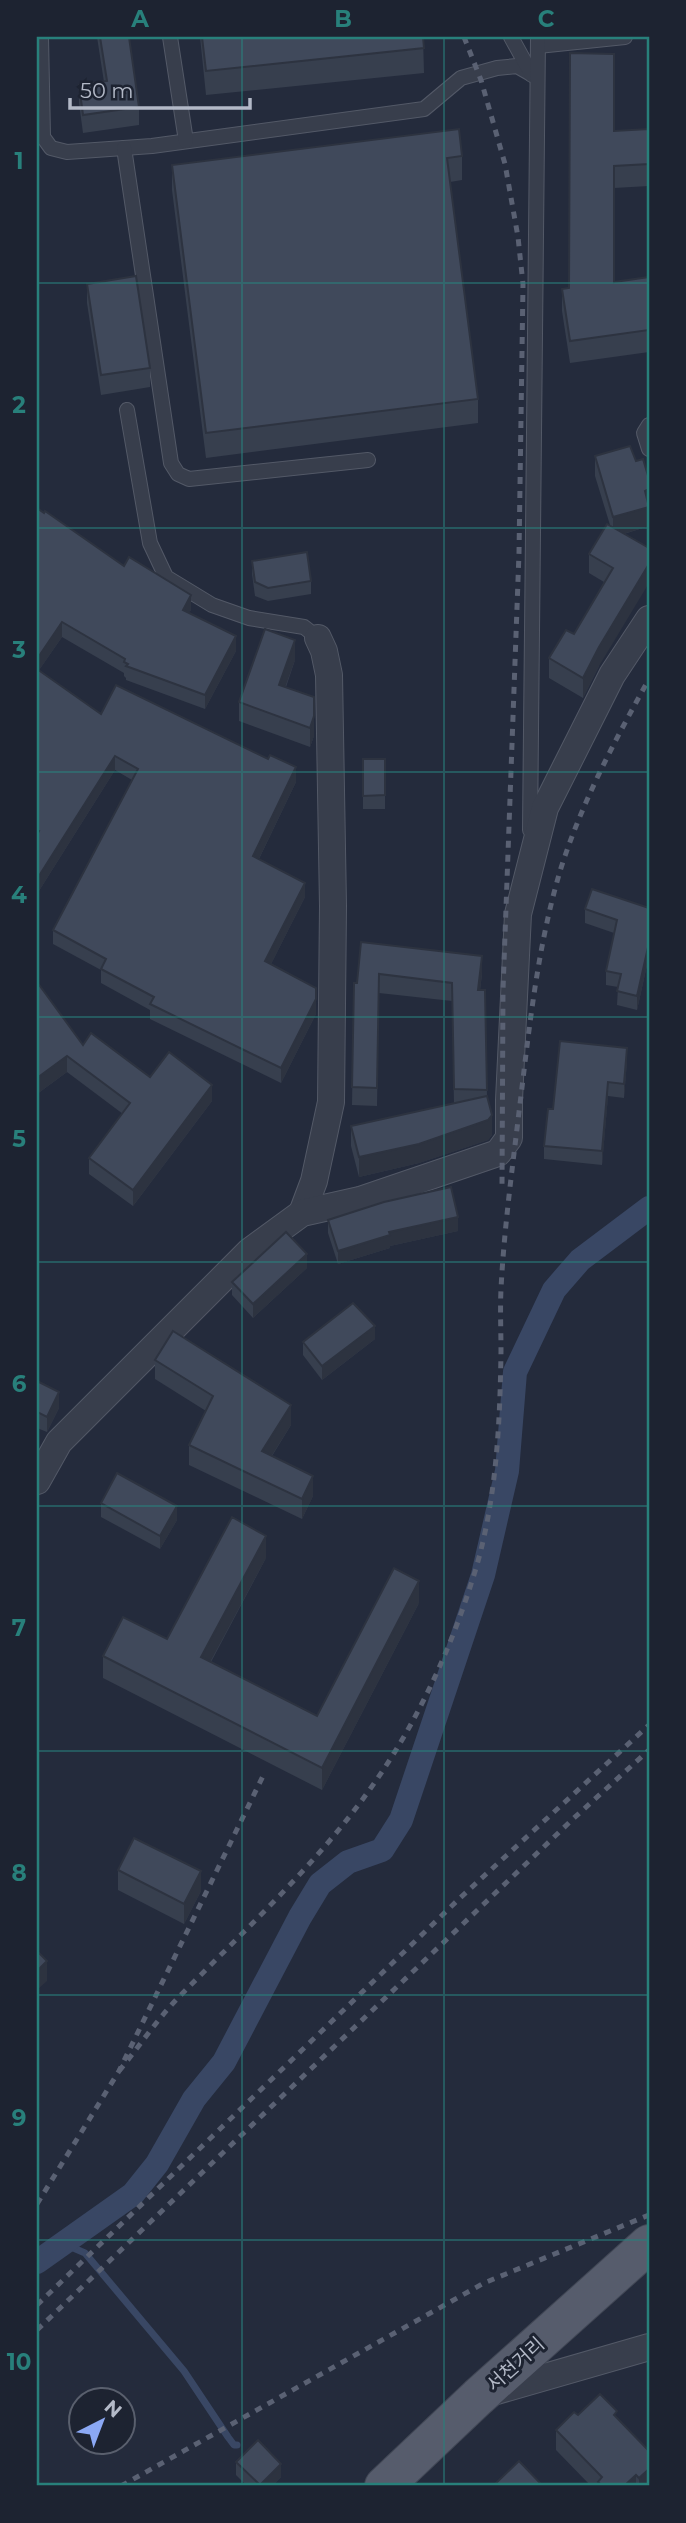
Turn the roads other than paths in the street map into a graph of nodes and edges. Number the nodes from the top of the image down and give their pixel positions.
1 (41, 37) edge
2 (170, 37) edge
3 (511, 37) edge
4 (625, 37) edge
5 (538, 41) edge
6 (535, 79) junction
7 (187, 141) junction
8 (124, 148) junction
9 (127, 410) dead end
10 (649, 425) edge
11 (649, 449) edge
12 (368, 460) dead end
13 (649, 619) edge
14 (318, 638) joint
15 (530, 866) junction
16 (302, 1213) junction
17 (37, 1481) edge
18 (649, 2244) edge
19 (649, 2347) edge
20 (478, 2397) junction
21 (384, 2486) edge

1 - 8 lane
2 - 7 lane
3 - 6 lane
4 - 5 lane
5 - 6 lane
6 - 7 lane
6 - 15 lane
7 - 8 lane
8 - 12 lane
9 - 14 lane
10 - 11 lane
13 - 15 street
14 - 16 street
15 - 16 street
16 - 17 street
18 - 20 main road, 서천거리
19 - 20 street
20 - 21 main road, 서천거리

